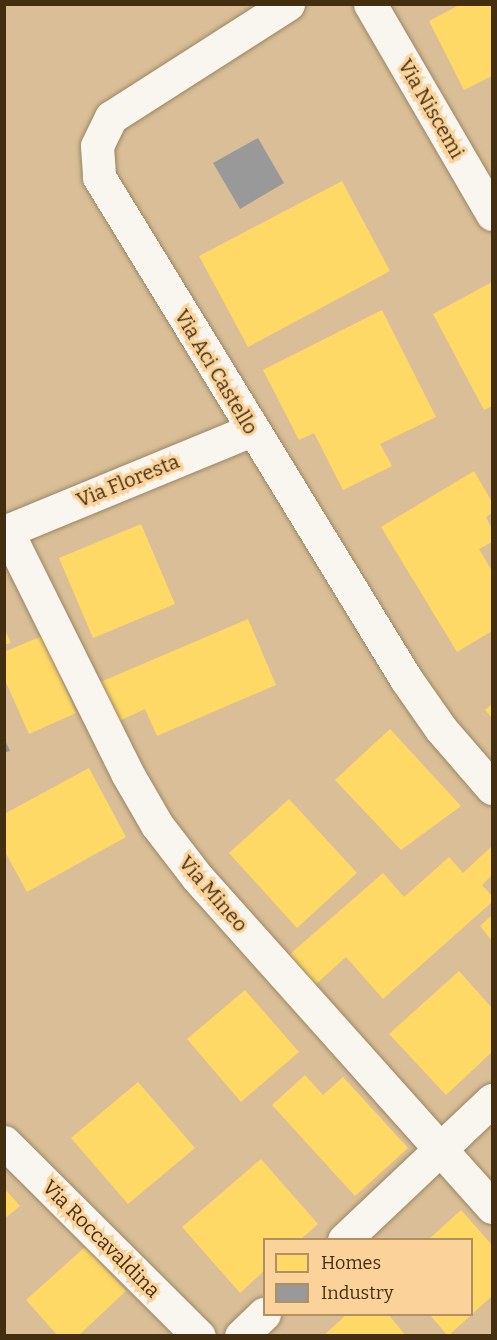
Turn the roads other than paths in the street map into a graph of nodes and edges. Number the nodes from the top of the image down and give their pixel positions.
1 (288, 4) edge
2 (370, 4) edge
3 (492, 214) edge
4 (251, 430) junction
5 (6, 532) edge
6 (492, 788) edge
7 (492, 1100) edge
8 (4, 1143) edge
9 (439, 1149) junction
10 (492, 1207) edge
11 (345, 1238) edge
12 (263, 1315) edge
13 (199, 1335) edge
14 (241, 1335) edge

1 - 4 street, Via Aci Castello
2 - 3 street, Via Niscemi
4 - 5 street, Via Floresta
4 - 6 street, Via Aci Castello
5 - 9 street, Via Mineo
7 - 9 street
8 - 13 street, Via Roccavaldina
9 - 10 street, Via Mineo
9 - 11 street
12 - 14 street

